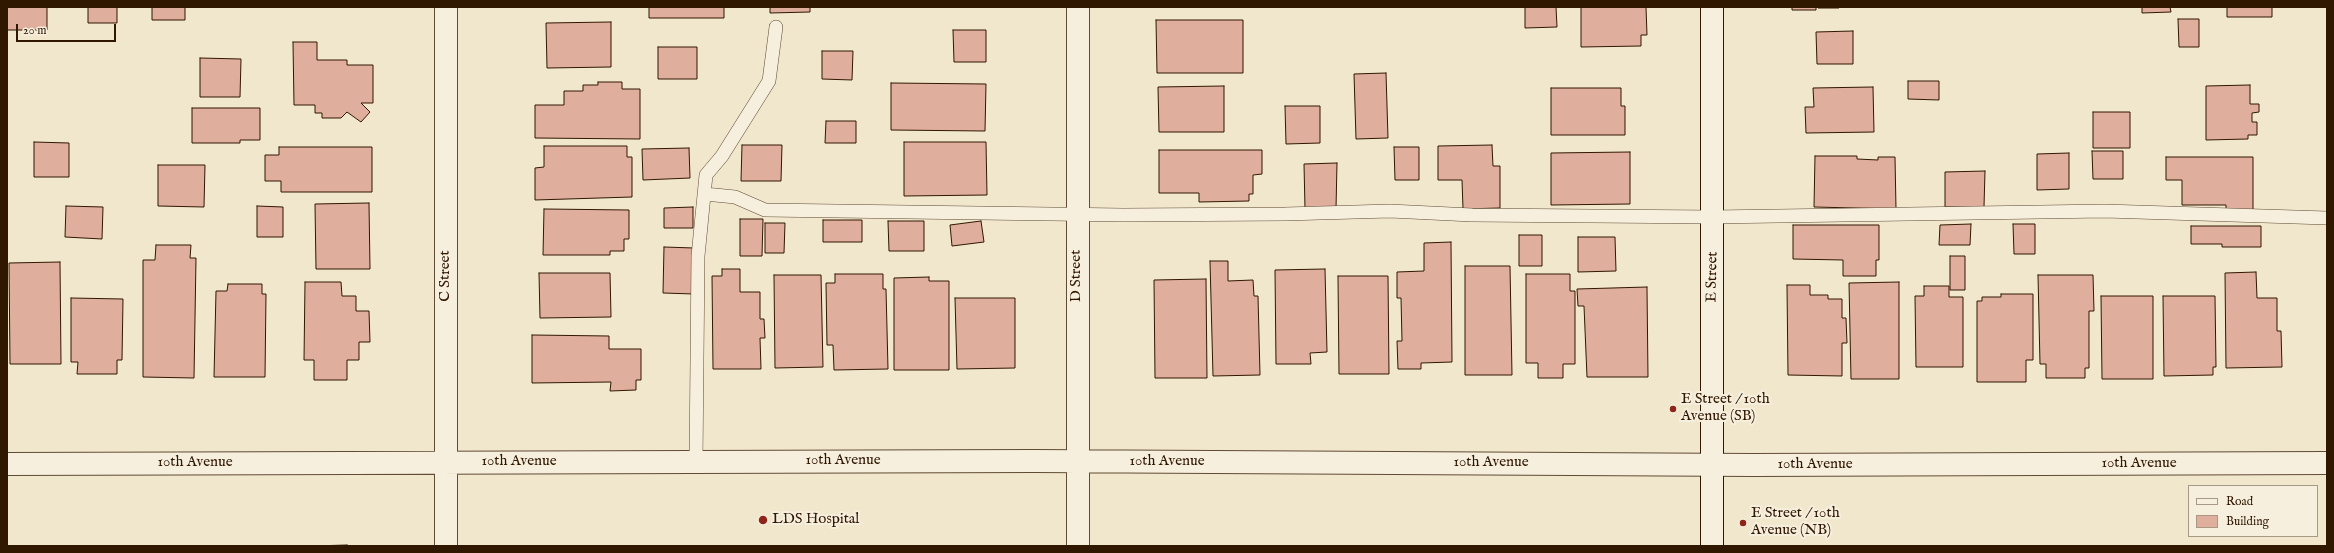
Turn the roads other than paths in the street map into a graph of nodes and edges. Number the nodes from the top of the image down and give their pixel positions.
1 (446, 7) edge
2 (1078, 7) edge
3 (1712, 7) edge
4 (776, 27) dead end
5 (704, 194) junction
6 (1077, 214) junction
7 (1713, 217) junction
8 (2327, 218) edge
9 (446, 462) junction
10 (696, 462) junction
11 (1078, 462) junction
12 (2327, 463) edge
13 (7, 464) edge
14 (1711, 464) junction
15 (446, 546) edge
16 (1078, 546) edge
17 (1712, 546) edge

1 - 9 street, C Street
2 - 6 street, D Street
3 - 7 street, E Street
4 - 5 lane
5 - 6 lane
5 - 10 lane
6 - 7 lane
6 - 11 street, D Street
7 - 8 lane
7 - 14 street, E Street
9 - 10 street, 10th Avenue
9 - 13 street, 10th Avenue
9 - 15 street, C Street
10 - 11 street, 10th Avenue
11 - 14 street, 10th Avenue
11 - 16 street, D Street
12 - 14 street, 10th Avenue
14 - 17 street, E Street

